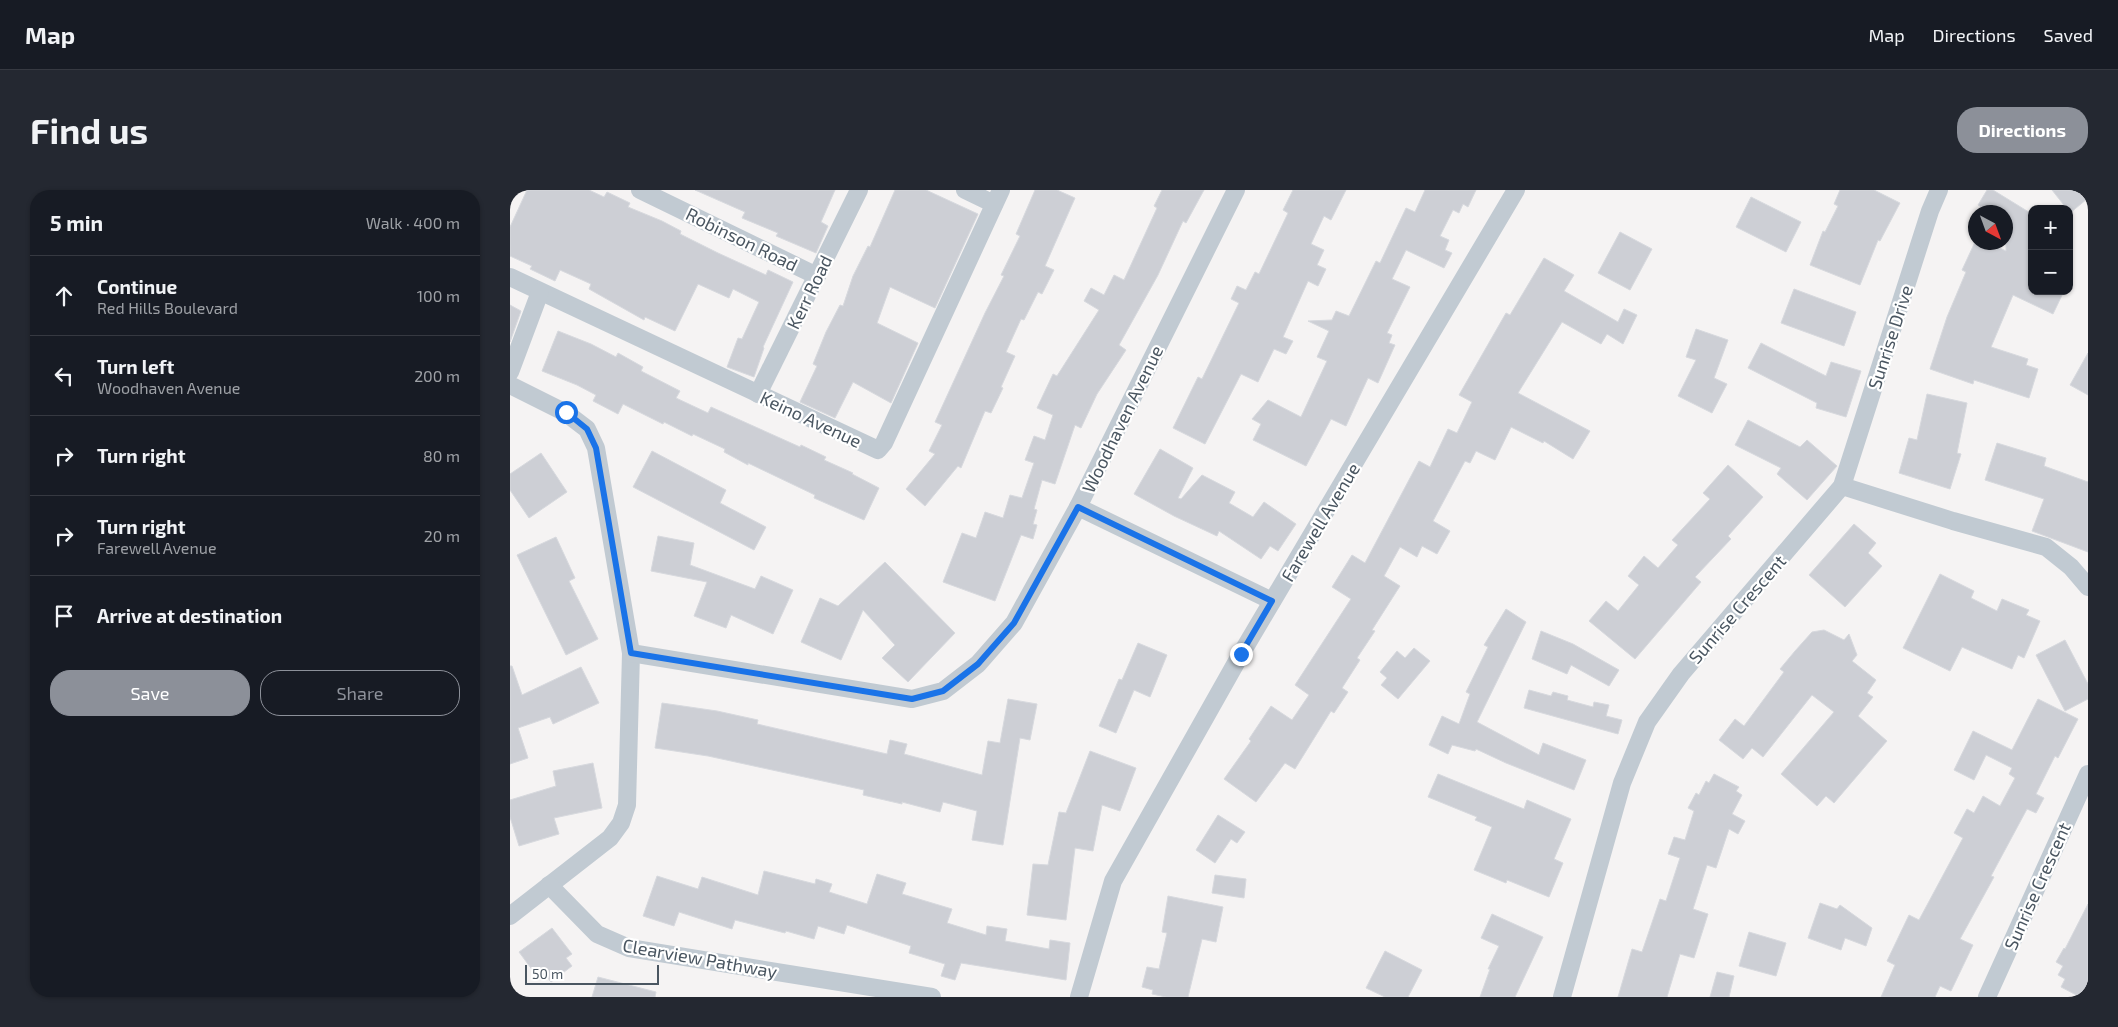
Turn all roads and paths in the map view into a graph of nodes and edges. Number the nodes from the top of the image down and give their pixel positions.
1 (640, 190) edge
2 (859, 190) edge
3 (965, 190) edge
4 (1236, 190) edge
5 (1516, 190) edge
6 (1939, 190) edge
7 (998, 197) edge
8 (817, 276) junction
9 (510, 278) edge
10 (540, 292) junction
11 (510, 372) edge
12 (510, 385) edge
13 (758, 394) junction
14 (1842, 486) junction
15 (1078, 507) junction
16 (2088, 587) edge
17 (1272, 601) junction
18 (631, 653) junction
19 (2087, 780) edge
20 (549, 885) junction
21 (510, 916) edge
22 (932, 997) edge
23 (1079, 997) edge
24 (1562, 997) edge
25 (1987, 997) edge

1 - 8 street, Robinson Road
2 - 8 street, Kerr Road
3 - 7 street
4 - 15 street, Woodhaven Avenue
5 - 17 street, Farewell Avenue
6 - 14 street, Sunrise Drive
7 - 13 street, Keino Avenue
8 - 13 street, Kerr Road
9 - 10 street, Keino Avenue
10 - 11 street
10 - 13 street, Keino Avenue
12 - 18 street
14 - 16 street
14 - 24 street, Sunrise Crescent
15 - 17 street
15 - 18 street, Woodhaven Avenue
17 - 23 street, Farewell Avenue
18 - 20 street
19 - 25 street, Sunrise Crescent
20 - 21 street
20 - 22 street, Clearview Pathway

